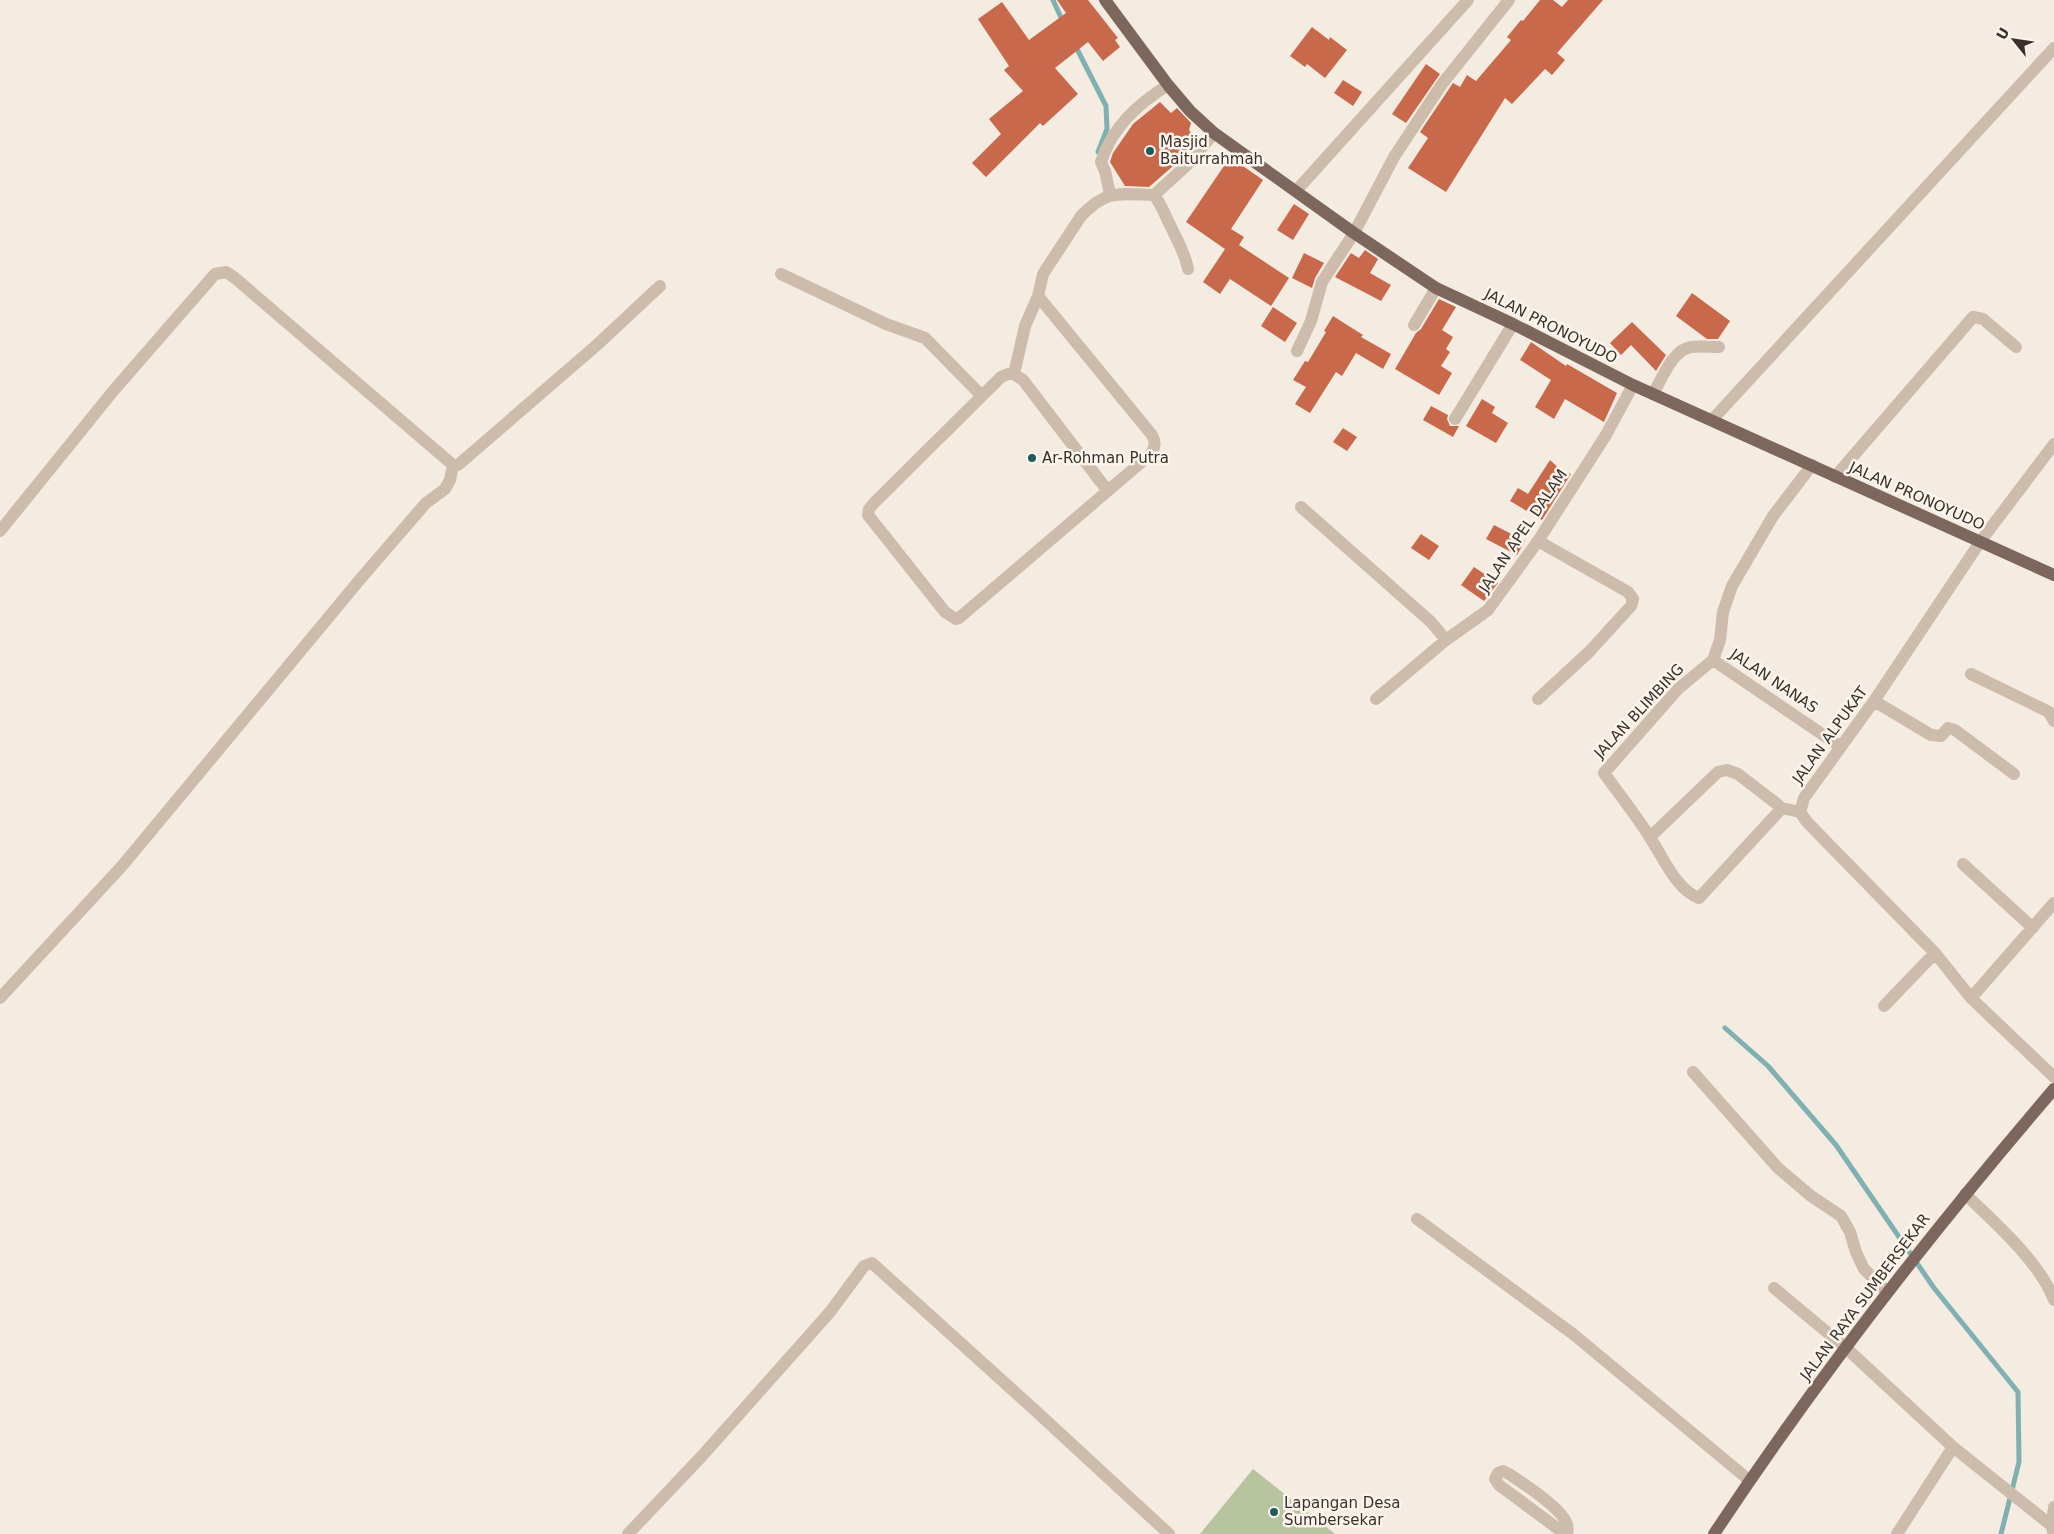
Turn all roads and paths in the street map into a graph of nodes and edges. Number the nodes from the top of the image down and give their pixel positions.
1 (1105, 0) edge
2 (1468, 0) edge
3 (1509, 0) edge
4 (2054, 48) edge
5 (1168, 85) junction
6 (1214, 133) junction
7 (1296, 191) junction
8 (1110, 194) junction
9 (1154, 195) junction
10 (1354, 233) junction
11 (1188, 269) dead end
12 (781, 274) dead end
13 (660, 286) dead end
14 (1436, 288) junction
15 (1038, 296) junction
16 (1414, 324) dead end
17 (1513, 324) junction
18 (1719, 347) dead end
19 (2016, 347) dead end
20 (1297, 351) dead end
21 (1014, 374) junction
22 (1633, 385) junction
23 (1653, 394) junction
24 (981, 395) junction
25 (1455, 419) dead end
26 (1712, 420) junction
27 (2054, 444) edge
28 (452, 465) junction
29 (1812, 465) junction
30 (1835, 477) junction
31 (1107, 490) junction
32 (1301, 508) dead end
33 (0, 531) edge
34 (1538, 541) junction
35 (1980, 542) junction
36 (2054, 575) edge
37 (1446, 640) junction
38 (1713, 660) junction
39 (1971, 674) dead end
40 (1376, 699) dead end
41 (1538, 699) dead end
42 (1874, 701) junction
43 (2054, 721) edge
44 (1841, 747) junction
45 (2014, 774) dead end
46 (1782, 808) junction
47 (1800, 812) junction
48 (1650, 837) junction
49 (1963, 864) dead end
50 (2054, 903) edge
51 (2033, 928) junction
52 (1935, 953) junction
53 (0, 998) edge
54 (1971, 998) junction
55 (1884, 1006) dead end
56 (1693, 1072) dead end
57 (2054, 1077) edge
58 (2054, 1089) edge
59 (1965, 1194) junction
60 (1418, 1219) dead end
61 (1774, 1288) dead end
62 (1887, 1292) junction
63 (2054, 1300) edge
64 (1846, 1348) junction
65 (1953, 1447) junction
66 (1749, 1480) junction
67 (2054, 1507) edge
68 (2053, 1530) edge
69 (628, 1534) edge
70 (1169, 1534) edge
71 (1566, 1534) edge
72 (1714, 1534) edge
73 (1896, 1534) edge

1 - 5 main road, JALAN PRONOYUDO
2 - 7 street
3 - 10 street
4 - 26 street
5 - 6 main road, JALAN PRONOYUDO
5 - 8 street
6 - 7 main road, JALAN PRONOYUDO
6 - 9 street
7 - 10 main road, JALAN PRONOYUDO
8 - 9 street
8 - 15 street
9 - 11 street
10 - 14 main road, JALAN PRONOYUDO
10 - 20 street
12 - 24 street
13 - 28 street
14 - 16 street
14 - 17 main road, JALAN PRONOYUDO
15 - 21 street
15 - 31 street
17 - 22 main road, JALAN PRONOYUDO
17 - 25 street
18 - 23 street
19 - 30 street
21 - 24 street
21 - 31 street
22 - 23 main road, JALAN PRONOYUDO
22 - 34 street, JALAN APEL DALAM
23 - 26 main road, JALAN PRONOYUDO
24 - 31 street
26 - 29 main road, JALAN PRONOYUDO
27 - 35 street, JALAN ALPUKAT
28 - 33 street
28 - 53 street
29 - 30 main road, JALAN PRONOYUDO
29 - 38 street
30 - 35 main road, JALAN PRONOYUDO
32 - 37 street
34 - 37 street, JALAN APEL DALAM
34 - 41 street
35 - 36 main road, JALAN PRONOYUDO
35 - 42 street, JALAN ALPUKAT
37 - 40 street, JALAN APEL DALAM
38 - 44 street, JALAN NANAS
38 - 48 street, JALAN BLIMBING
39 - 43 street
42 - 44 street, JALAN ALPUKAT
42 - 45 street
44 - 47 street, JALAN ALPUKAT
46 - 47 street
46 - 48 street
46 - 48 street
47 - 52 street
49 - 51 street
50 - 51 street
51 - 54 street
52 - 54 street
52 - 55 street
54 - 57 street
56 - 62 street
58 - 59 main road, JALAN RAYA SUMBERSEKAR
59 - 62 main road, JALAN RAYA SUMBERSEKAR
59 - 63 street
60 - 66 street
61 - 64 street
62 - 64 main road, JALAN RAYA SUMBERSEKAR
64 - 65 street
64 - 66 main road, JALAN RAYA SUMBERSEKAR
65 - 68 street
65 - 73 street
66 - 72 main road, JALAN RAYA SUMBERSEKAR
67 - 68 street
69 - 70 street
71 - 71 street

